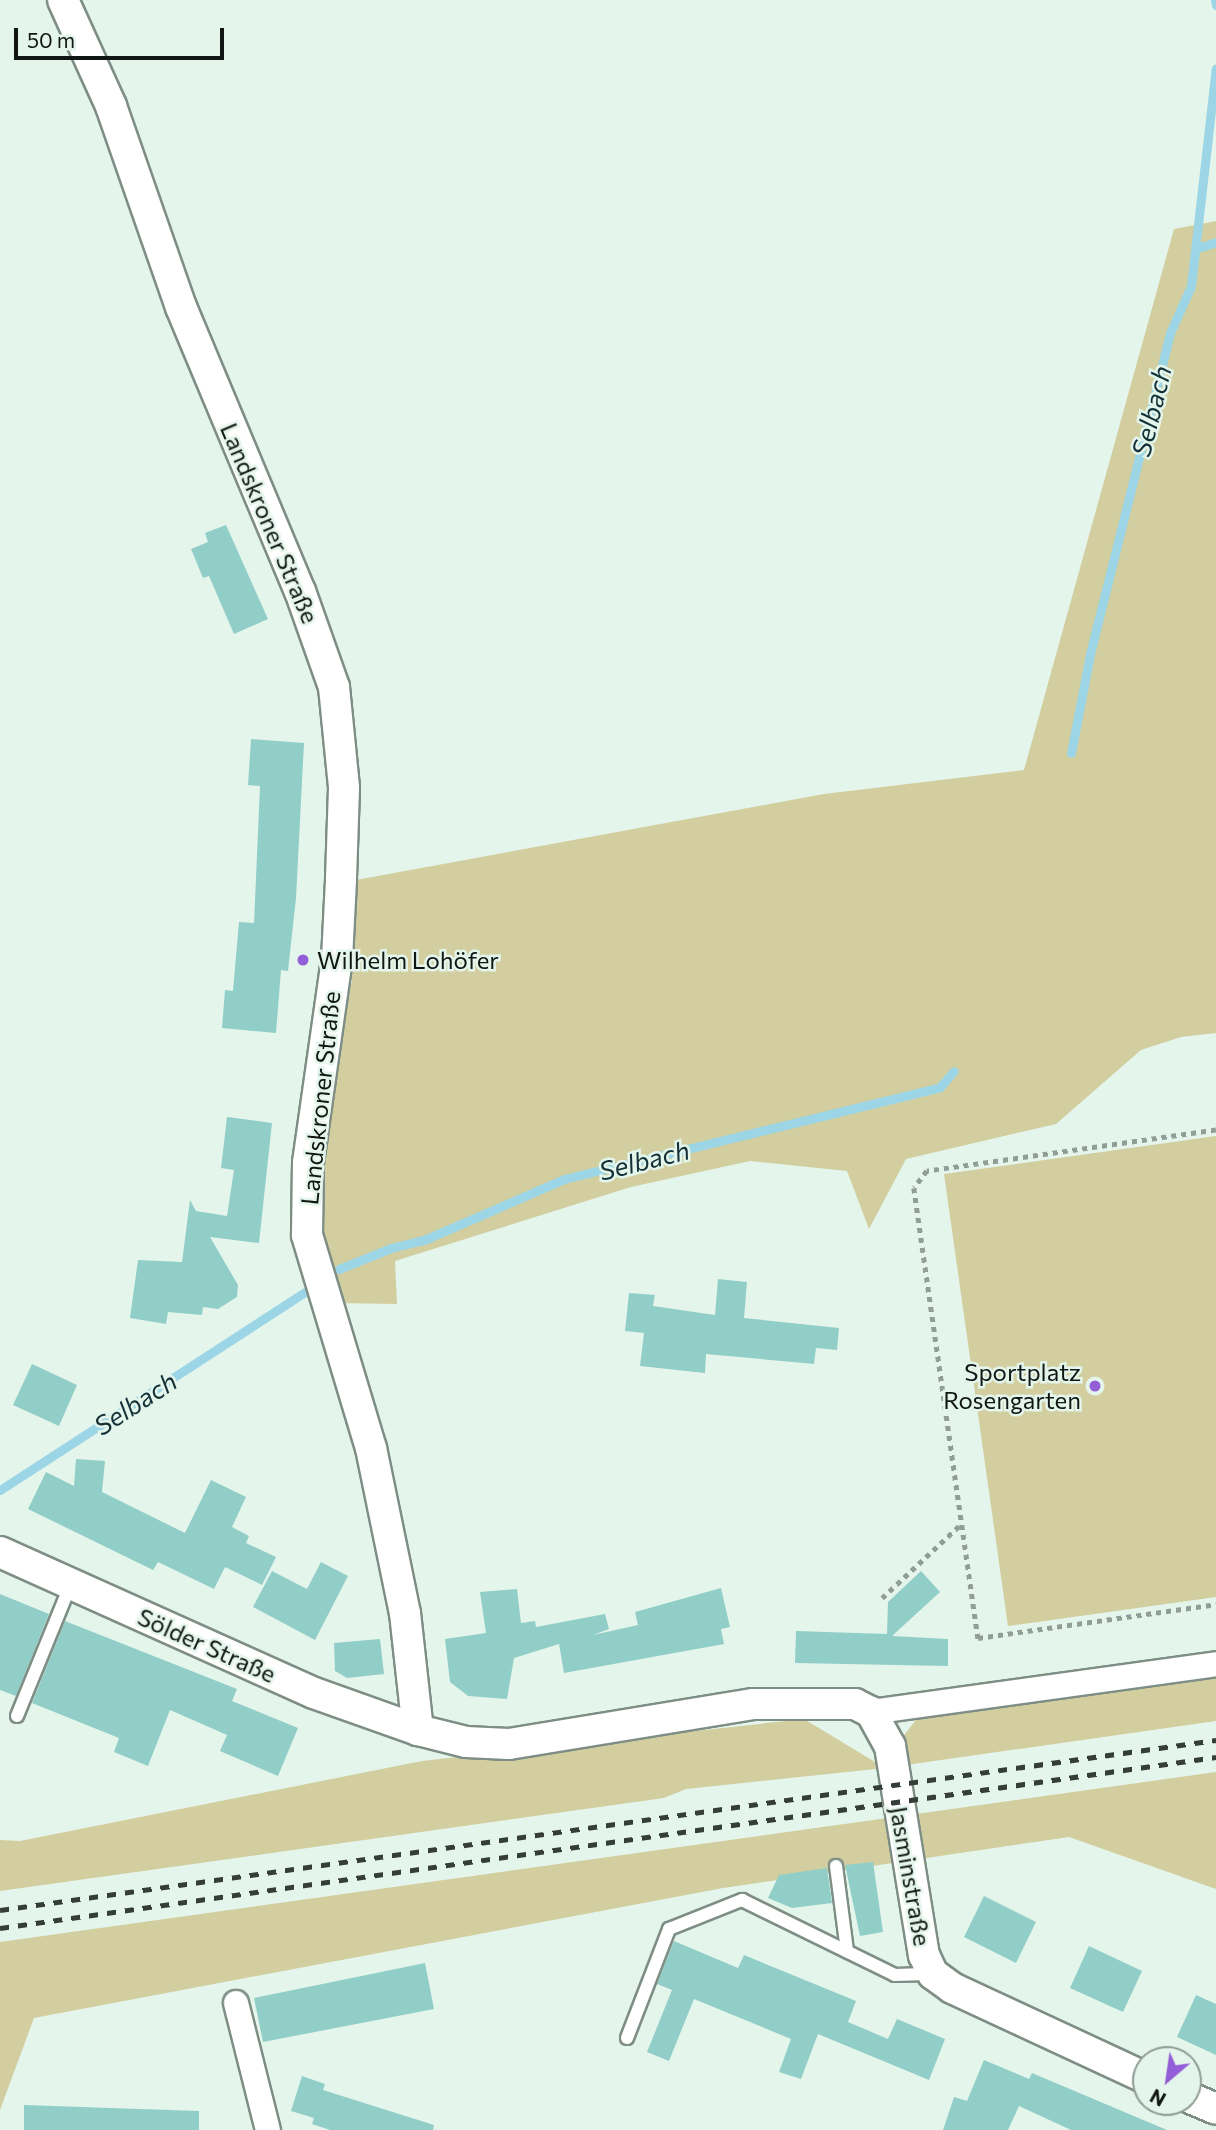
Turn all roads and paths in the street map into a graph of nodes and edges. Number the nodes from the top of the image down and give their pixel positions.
1 (63, 0) edge
2 (1216, 1130) edge
3 (962, 1524) junction
4 (0, 1552) edge
5 (71, 1584) junction
6 (882, 1598) dead end
7 (1216, 1604) edge
8 (1216, 1664) edge
9 (871, 1713) junction
10 (17, 1716) dead end
11 (418, 1730) junction
12 (836, 1866) dead end
13 (847, 1951) junction
14 (933, 1974) junction
15 (236, 2003) dead end
16 (627, 2038) dead end
17 (1132, 2072) edge
18 (268, 2130) edge

1 - 11 street, Landskroner Straße
2 - 3 path
3 - 6 path
3 - 7 path
4 - 5 street, Sölder Straße
5 - 10 lane
5 - 11 street, Sölder Straße
8 - 9 street
9 - 11 street
9 - 14 street, Jasminstraße
12 - 13 lane
13 - 14 lane
13 - 16 lane
14 - 17 street, Jasminstraße
15 - 18 street

